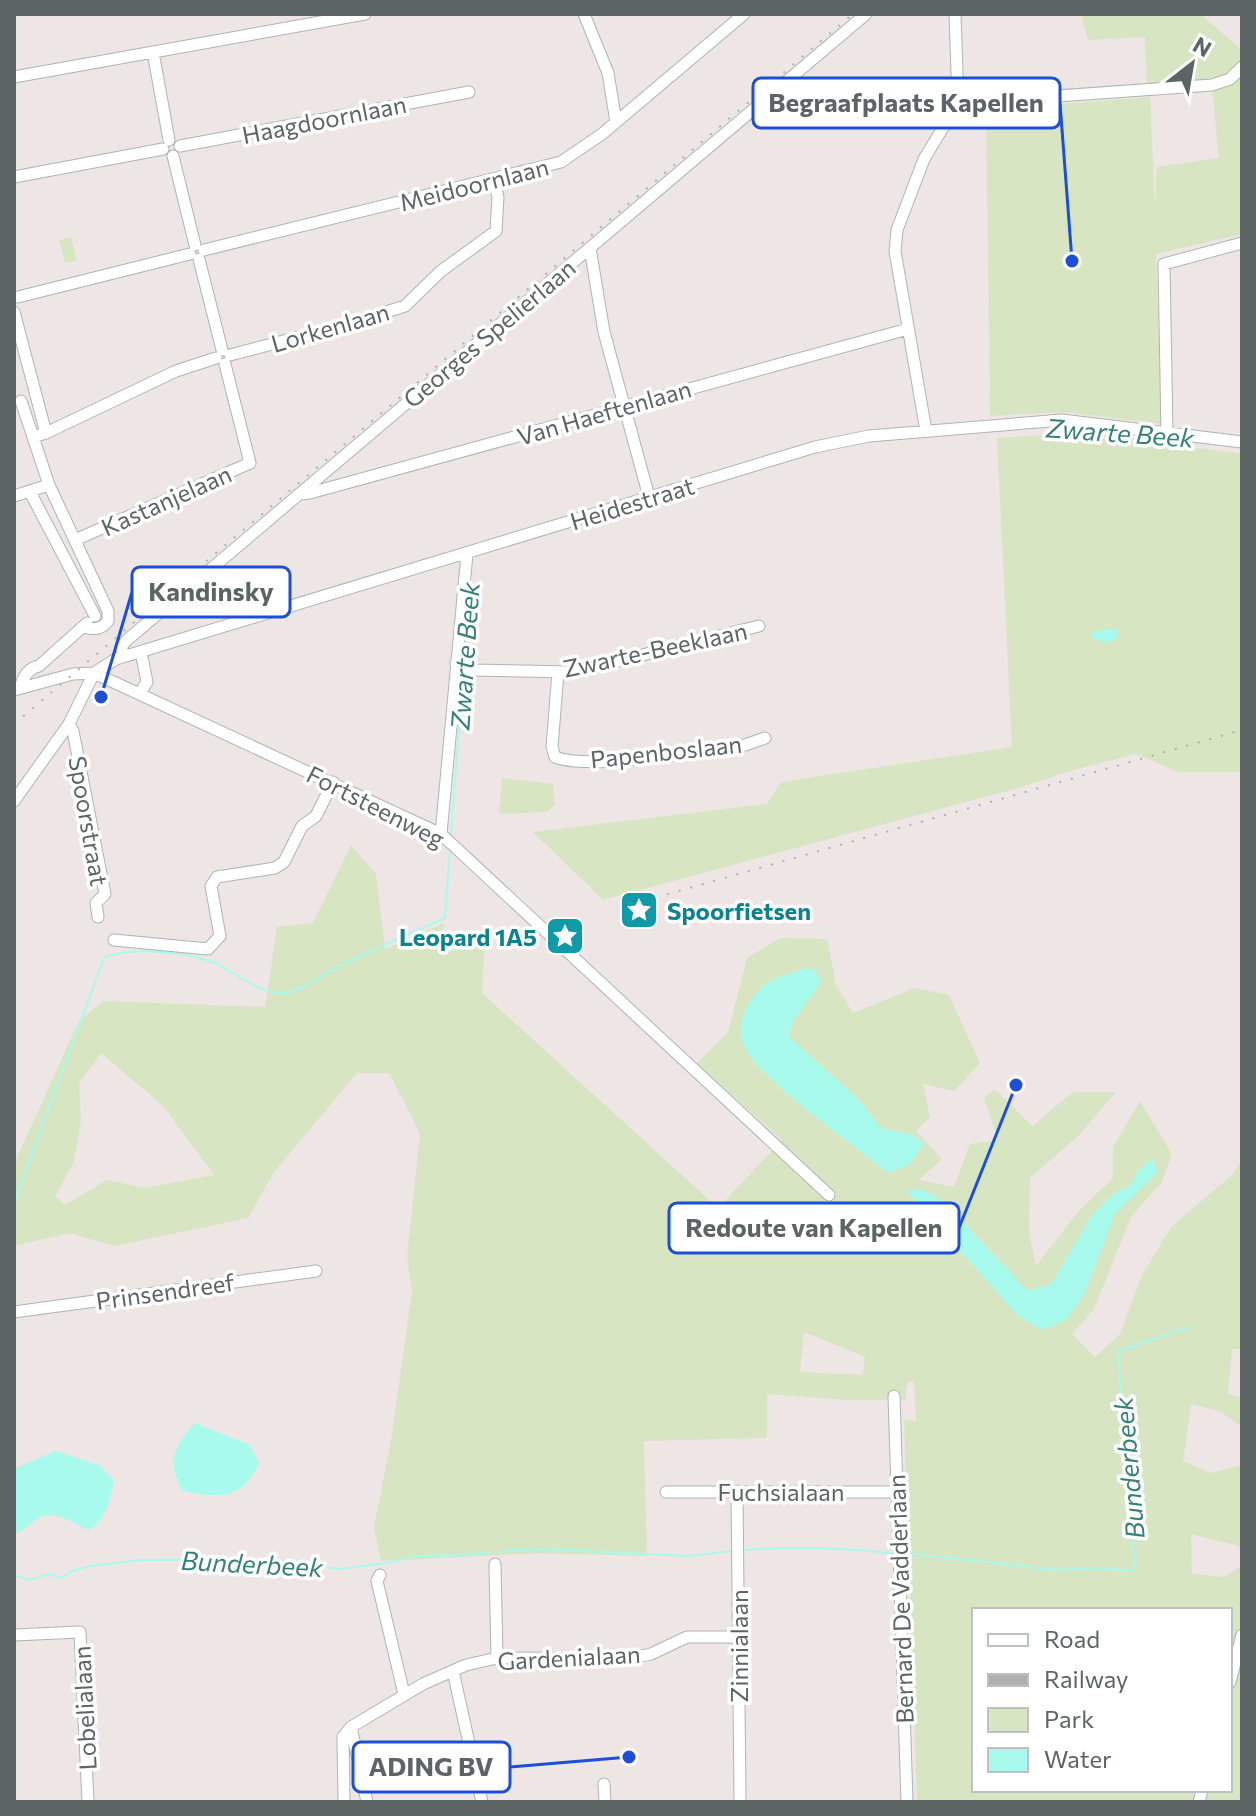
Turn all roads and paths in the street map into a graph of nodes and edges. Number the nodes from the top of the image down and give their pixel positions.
1 (365, 14) edge
2 (584, 14) edge
3 (744, 14) edge
4 (866, 14) edge
5 (955, 14) edge
6 (153, 52) junction
7 (1242, 67) edge
8 (14, 77) edge
9 (469, 92) dead end
10 (958, 103) junction
11 (616, 122) junction
12 (171, 148) junction
13 (14, 177) edge
14 (494, 181) junction
15 (1242, 243) edge
16 (590, 248) junction
17 (197, 252) junction
18 (15, 298) edge
19 (14, 312) edge
20 (908, 329) junction
21 (223, 357) junction
22 (36, 397) junction
23 (17, 402) edge
24 (626, 407) junction
25 (926, 431) junction
26 (46, 433) junction
27 (1167, 434) junction
28 (33, 437) junction
29 (1242, 442) edge
30 (49, 485) junction
31 (30, 492) junction
32 (299, 494) junction
33 (14, 496) edge
34 (649, 497) junction
35 (75, 540) junction
36 (467, 554) junction
37 (102, 602) junction
38 (95, 616) junction
39 (759, 626) dead end
40 (82, 627) junction
41 (141, 652) junction
42 (124, 656) junction
43 (456, 663) junction
44 (39, 666) junction
45 (558, 672) junction
46 (94, 673) junction
47 (39, 682) junction
48 (17, 689) edge
49 (140, 693) junction
50 (69, 724) junction
51 (765, 738) dead end
52 (333, 782) junction
53 (14, 801) edge
54 (441, 834) junction
55 (98, 917) dead end
56 (114, 940) dead end
57 (829, 1195) dead end
58 (316, 1271) dead end
59 (14, 1312) edge
60 (894, 1396) dead end
61 (737, 1491) junction
62 (666, 1492) dead end
63 (896, 1492) junction
64 (495, 1564) dead end
65 (380, 1575) dead end
66 (14, 1635) edge
67 (1242, 1635) edge
68 (737, 1637) junction
69 (497, 1658) junction
70 (453, 1671) junction
71 (1232, 1674) edge
72 (404, 1694) junction
73 (351, 1727) junction
74 (604, 1784) dead end
75 (88, 1802) edge
76 (344, 1802) edge
77 (367, 1802) edge
78 (482, 1802) edge
79 (605, 1802) edge
80 (740, 1802) edge
81 (907, 1802) edge

1 - 6 street
2 - 11 street
3 - 11 street, Meidoornlaan
4 - 16 street, Georges Spelierlaan
5 - 10 street
6 - 8 street
6 - 12 street, Kastanjelaan
7 - 10 street
9 - 12 street, Haagdoornlaan
10 - 20 street
11 - 14 street, Meidoornlaan
12 - 13 street, Haagdoornlaan
12 - 17 street, Kastanjelaan
14 - 17 street, Meidoornlaan
14 - 21 street, Lorkenlaan
15 - 27 street
16 - 24 street
16 - 32 street, Georges Spelierlaan
17 - 18 street, Meidoornlaan
17 - 21 street, Kastanjelaan
19 - 22 street
20 - 24 street, Van Haeftenlaan
20 - 25 street
21 - 26 street, Lorkenlaan
21 - 35 street, Kastanjelaan
22 - 23 street
22 - 26 street
23 - 28 street
24 - 32 street, Van Haeftenlaan
24 - 34 street
25 - 27 street, Heidestraat
25 - 34 street, Heidestraat
26 - 28 street, Lorkenlaan
27 - 29 street, Heidestraat
28 - 30 street
30 - 31 street
30 - 35 street
31 - 33 street
31 - 38 street
32 - 42 street, Georges Spelierlaan
34 - 36 street, Heidestraat
35 - 37 street
36 - 41 street, Heidestraat
36 - 43 street
37 - 38 street
37 - 40 street
38 - 40 street
39 - 45 street, Zwarte-Beeklaan
40 - 44 street
41 - 42 street, Heidestraat
41 - 49 street
42 - 46 street, Heidestraat
43 - 45 street, Zwarte-Beeklaan
43 - 54 street
44 - 47 street
44 - 48 street
45 - 51 street, Papenboslaan
46 - 47 street
46 - 49 street, Fortsteenweg
46 - 50 street
47 - 48 street
49 - 52 street, Fortsteenweg
50 - 53 street
50 - 55 street, Spoorstraat
52 - 54 street, Fortsteenweg
52 - 56 street
54 - 57 street, Fortsteenweg
58 - 59 street, Prinsendreef
60 - 63 street, Bernard De Vadderlaan
61 - 62 street, Fuchsialaan
61 - 63 street, Fuchsialaan
61 - 68 street, Zinnialaan
63 - 81 street, Bernard De Vadderlaan
64 - 69 street
65 - 72 street
66 - 75 street, Lobelialaan
67 - 71 street
68 - 69 street, Gardenialaan
68 - 80 street, Zinnialaan
69 - 70 street, Gardenialaan
70 - 72 street, Gardenialaan
70 - 78 street
72 - 73 street, Gardenialaan
73 - 76 street
73 - 77 street
74 - 79 street

